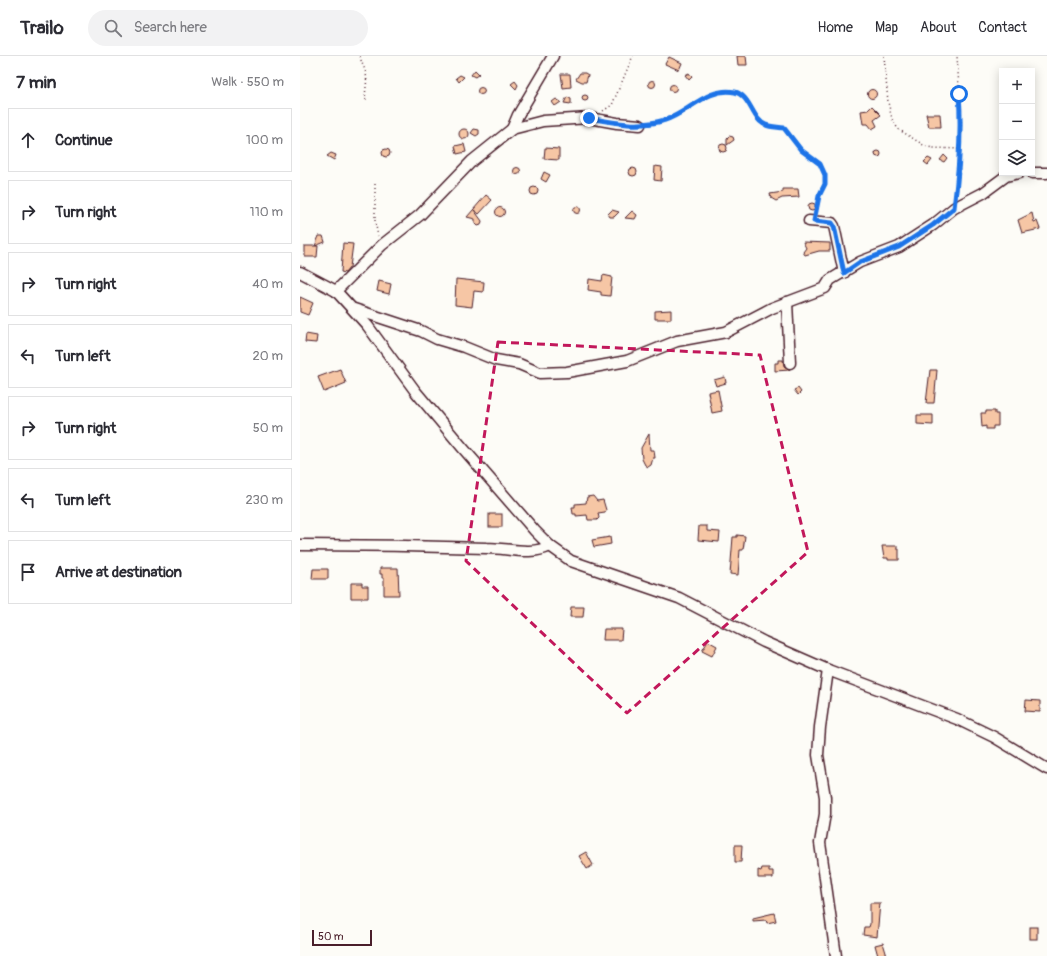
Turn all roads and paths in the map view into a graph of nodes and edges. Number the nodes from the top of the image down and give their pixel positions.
1 (360, 56) edge
2 (554, 56) edge
3 (633, 56) edge
4 (884, 56) edge
5 (957, 56) edge
6 (366, 100) dead end
7 (589, 118) junction
8 (640, 126) joint
9 (512, 129) junction
10 (960, 149) junction
11 (1035, 173) edge
12 (1047, 173) edge
13 (1006, 176) edge
14 (375, 184) dead end
15 (954, 208) junction
16 (811, 221) joint
17 (382, 245) junction
18 (300, 272) edge
19 (844, 273) junction
20 (336, 292) junction
21 (786, 302) junction
22 (351, 308) junction
23 (790, 363) dead end
24 (300, 545) edge
25 (550, 546) junction
26 (828, 670) junction
27 (1047, 769) edge
28 (836, 956) edge

1 - 6 path
2 - 9 street
3 - 7 path
4 - 10 path
5 - 10 path
7 - 8 street
7 - 9 street
8 - 16 path
9 - 17 street
10 - 15 path
11 - 12 street
13 - 15 street
14 - 17 path
15 - 19 street
16 - 19 street
17 - 20 street
18 - 20 street
19 - 21 street
20 - 22 street
21 - 22 street
21 - 23 street
22 - 25 street
24 - 25 street
25 - 26 street
26 - 27 street
26 - 28 street

